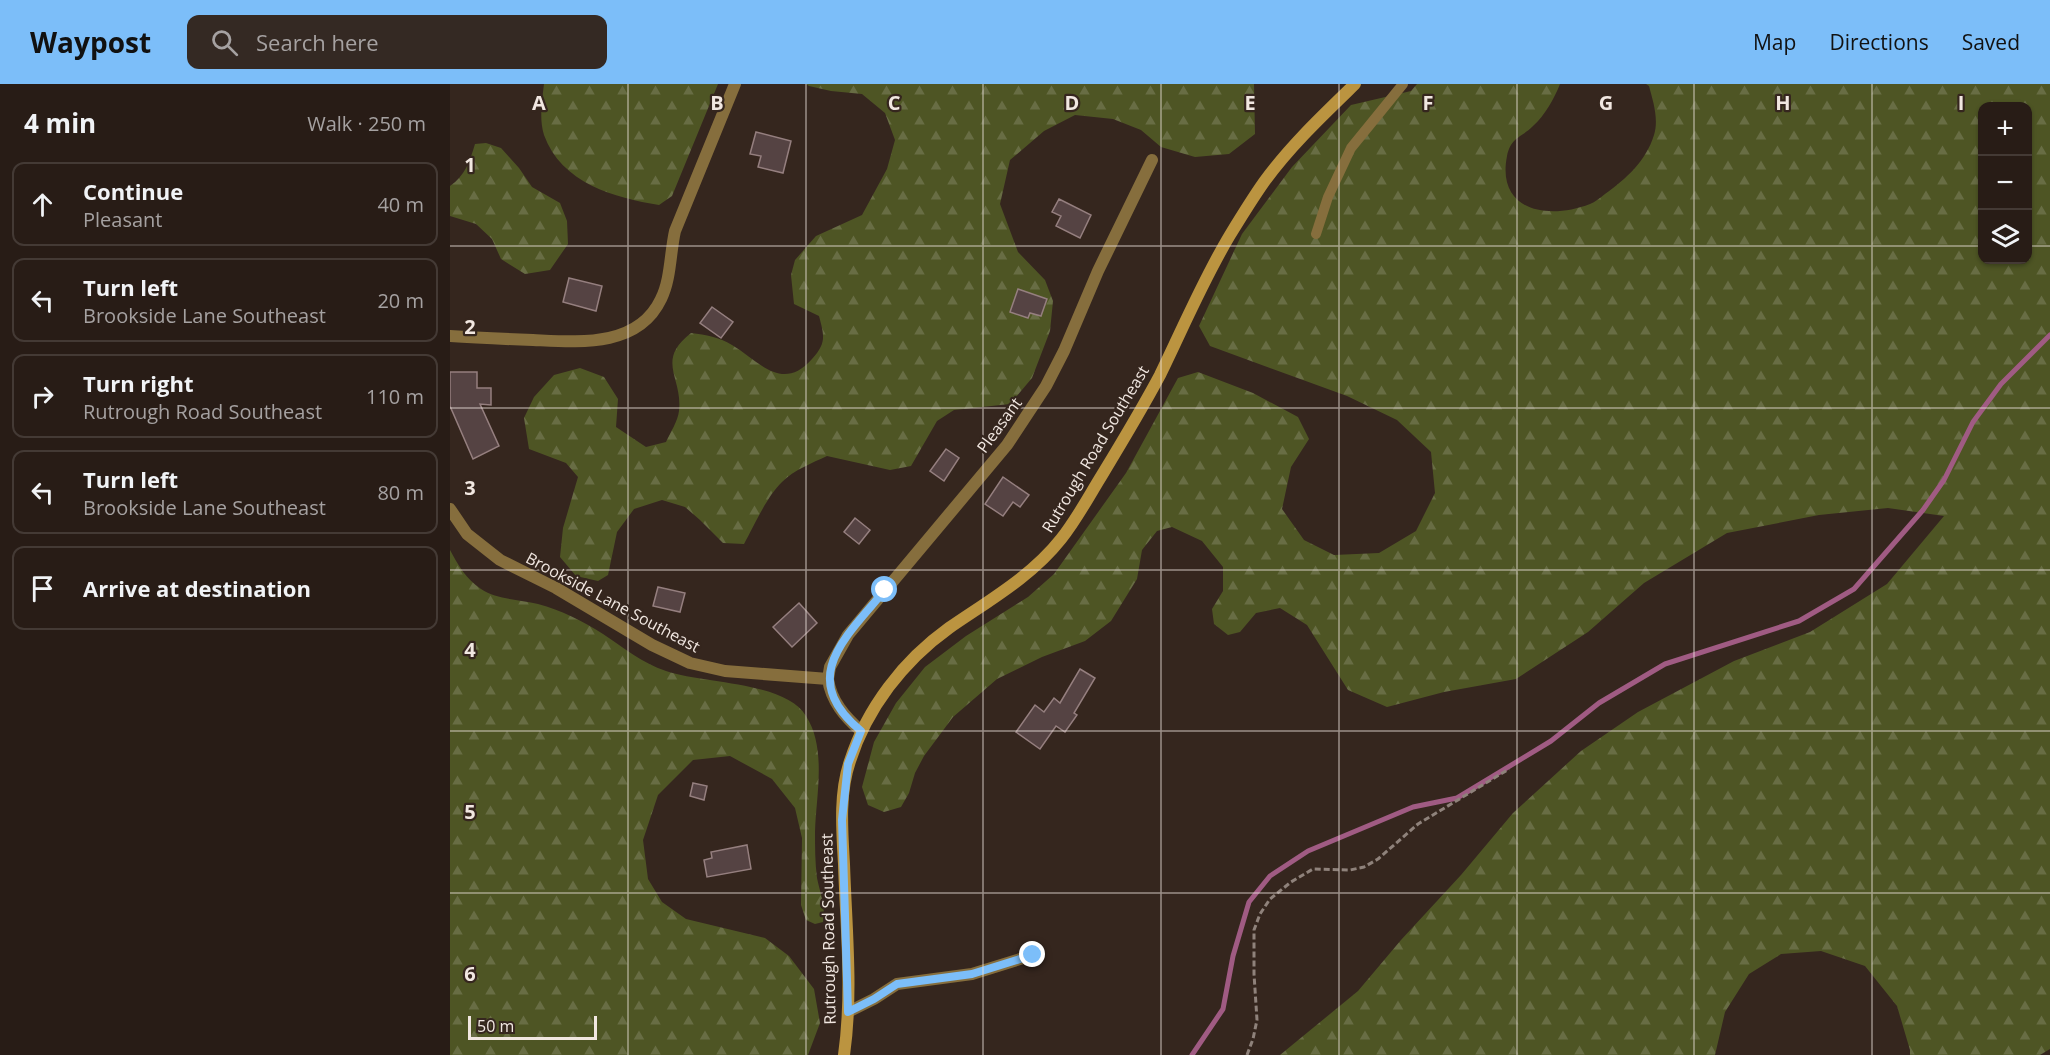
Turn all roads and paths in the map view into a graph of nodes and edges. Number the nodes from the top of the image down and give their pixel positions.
1 (735, 84) edge
2 (1355, 84) edge
3 (1403, 84) edge
4 (1152, 160) dead end
5 (1316, 234) dead end
6 (450, 336) edge
7 (450, 509) edge
8 (828, 679) junction
9 (861, 731) junction
10 (1509, 770) dead end
11 (1033, 955) dead end
12 (848, 1012) junction
13 (844, 1055) edge
14 (1247, 1055) edge

1 - 6 street
2 - 9 street, Rutrough Road Southeast
3 - 5 lane
4 - 8 street, Pleasant
7 - 8 street, Brookside Lane Southeast
8 - 9 street
9 - 12 street, Rutrough Road Southeast
10 - 14 path
11 - 12 street
12 - 13 street, Rutrough Road Southeast

